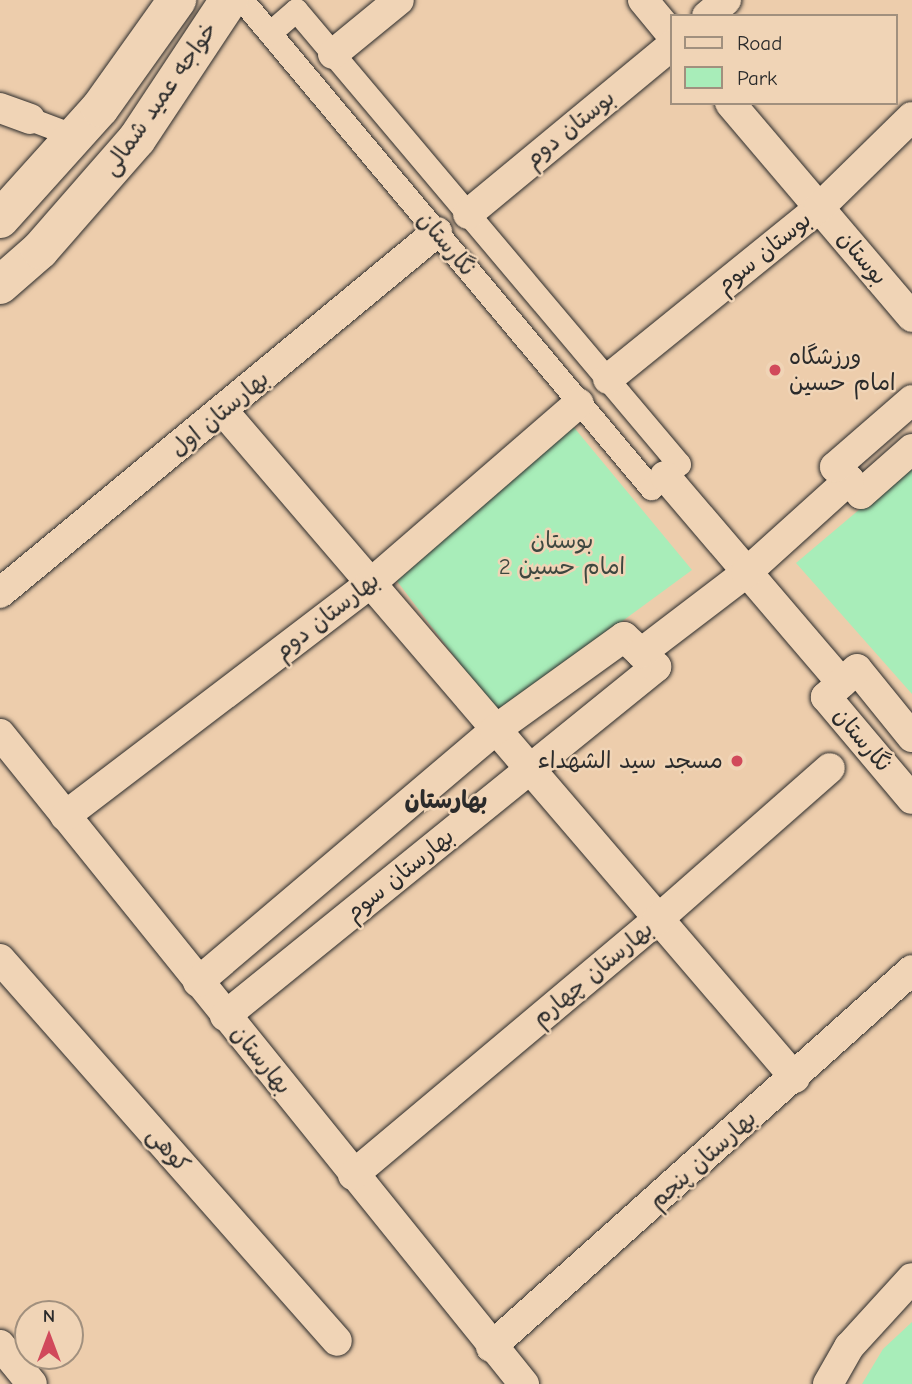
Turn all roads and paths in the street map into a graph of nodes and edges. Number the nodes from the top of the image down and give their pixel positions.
1 (177, 0) edge
2 (229, 0) edge
3 (242, 0) edge
4 (399, 0) edge
5 (643, 0) edge
6 (726, 0) edge
7 (709, 14) edge
8 (270, 33) junction
9 (670, 33) edge
10 (670, 47) edge
11 (333, 54) junction
12 (732, 105) edge
13 (0, 108) edge
14 (912, 117) edge
15 (30, 119) joint
16 (75, 136) junction
17 (819, 208) junction
18 (468, 214) junction
19 (0, 219) edge
20 (437, 232) junction
21 (0, 285) edge
22 (912, 317) edge
23 (608, 379) junction
24 (912, 400) edge
25 (579, 403) junction
26 (224, 412) junction
27 (912, 449) edge
28 (849, 480) junction
29 (658, 482) junction
30 (746, 573) junction
31 (370, 584) junction
32 (0, 593) edge
33 (641, 653) junction
34 (842, 683) junction
35 (495, 730) junction
36 (0, 734) edge
37 (912, 737) edge
38 (830, 768) dead end
39 (530, 771) junction
40 (912, 799) edge
41 (65, 816) junction
42 (657, 920) junction
43 (0, 959) edge
44 (912, 970) edge
45 (198, 982) junction
46 (225, 1016) junction
47 (795, 1078) junction
48 (352, 1175) junction
49 (912, 1278) edge
50 (337, 1342) dead end
51 (0, 1345) edge
52 (491, 1347) junction
53 (32, 1384) edge
54 (524, 1384) edge
55 (828, 1384) edge

1 - 16 main road, خواجه عمید شمالی
2 - 21 main road, خواجه عمید شمالی
3 - 8 street, نگارستان
4 - 11 street
5 - 9 street
6 - 7 street
8 - 11 street
8 - 20 street, نگارستان
10 - 18 street, بوستان دوم
11 - 18 street
12 - 17 street, بوستان
13 - 15 street
14 - 17 street, بوستان سوم
15 - 16 street
16 - 19 main road, خواجه عمید شمالی
17 - 22 street, بوستان
17 - 23 street, بوستان سوم
18 - 23 street
20 - 25 street, نگارستان
20 - 26 street, بهارستان اول
23 - 29 street
24 - 28 street
25 - 29 street, نگارستان
25 - 31 street, بهارستان دوم
26 - 31 street
26 - 32 street, بهارستان اول
27 - 28 street
28 - 30 street
29 - 30 street, نگارستان
30 - 33 street
30 - 34 street, نگارستان
31 - 35 street
31 - 41 street, بهارستان دوم
33 - 35 street
33 - 39 street, بهارستان سوم
34 - 37 street, نگارستان
34 - 40 street, نگارستان
35 - 39 street
35 - 45 street
36 - 41 street, بهارستان
38 - 42 street, بهارستان چهارم
39 - 42 street
39 - 46 street, بهارستان سوم
41 - 45 street, بهارستان
42 - 47 street
42 - 48 street, بهارستان چهارم
43 - 50 street, کوهی
44 - 47 street, بهارستان پنجم
45 - 46 street, بهارستان
46 - 48 street, بهارستان
47 - 52 street, بهارستان پنجم
48 - 52 street, بهارستان
49 - 55 street
51 - 53 street
52 - 54 street, بهارستان

